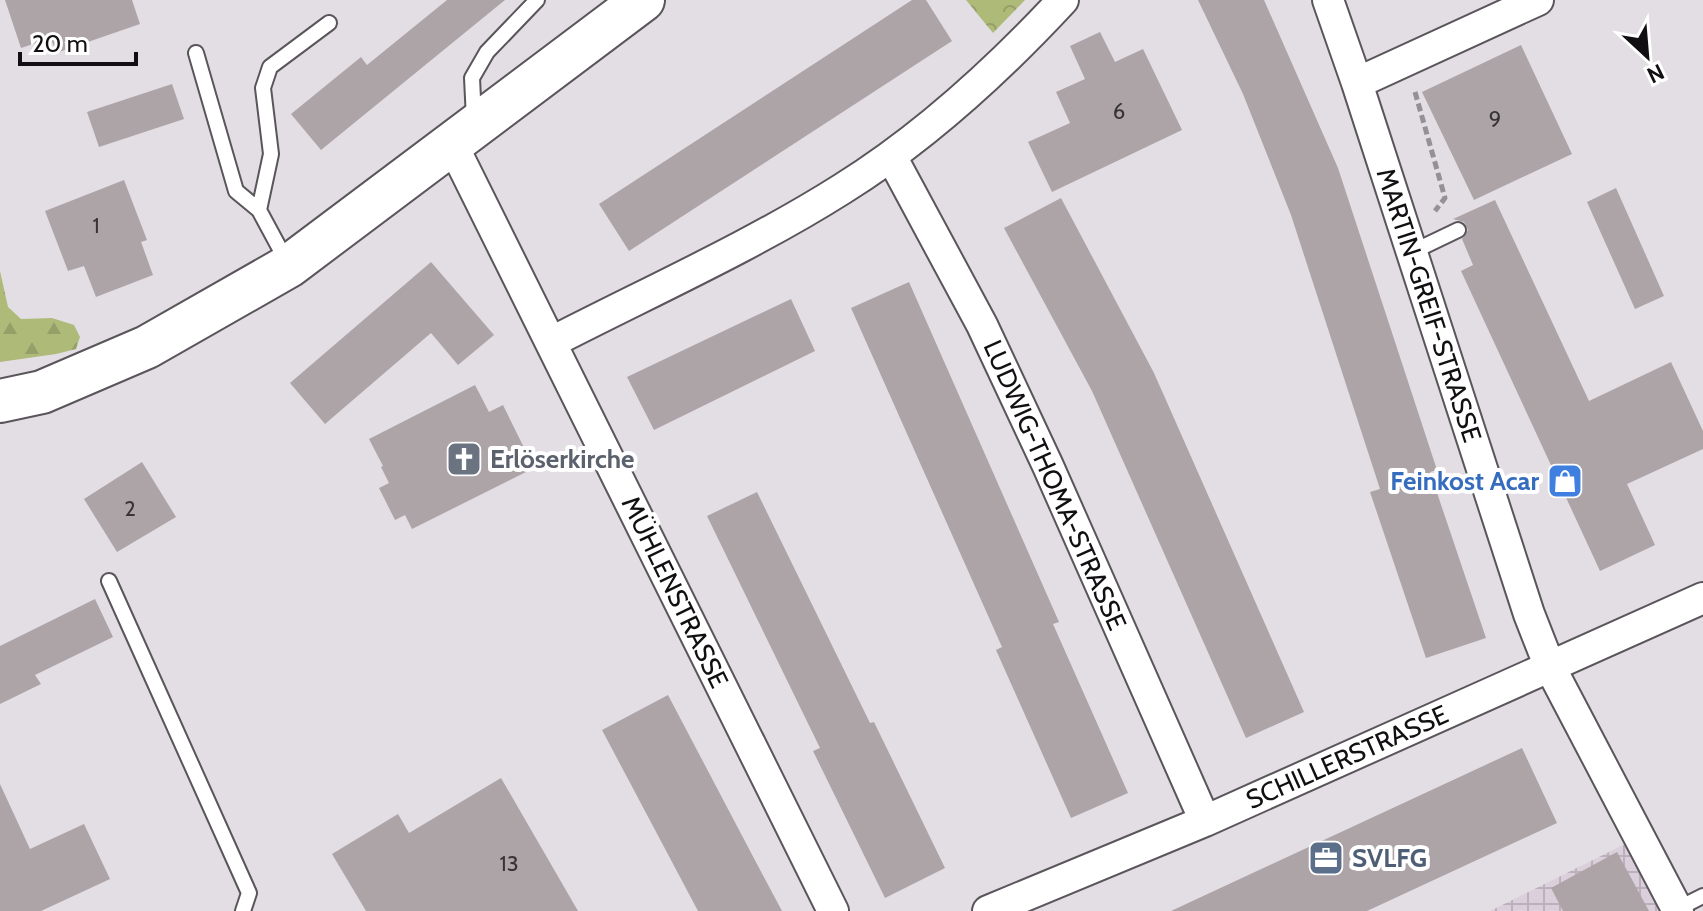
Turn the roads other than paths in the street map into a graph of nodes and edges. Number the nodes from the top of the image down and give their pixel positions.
1 (537, 0) edge
2 (643, 0) edge
3 (1063, 0) edge
4 (1328, 0) edge
5 (1538, 0) edge
6 (329, 23) dead end
7 (196, 53) dead end
8 (1357, 83) junction
9 (463, 136) junction
10 (891, 156) junction
11 (259, 210) junction
12 (1458, 230) dead end
13 (1421, 248) junction
14 (289, 266) junction
15 (552, 342) junction
16 (0, 401) edge
17 (109, 581) dead end
18 (1703, 598) edge
19 (1549, 665) junction
20 (1205, 821) junction
21 (1686, 906) edge
22 (243, 911) edge
23 (833, 911) edge
24 (988, 911) edge

1 - 9 lane
2 - 9 street
3 - 10 street
4 - 8 street, MARTIN-GREIF-STRASSE
5 - 8 street
6 - 11 lane
7 - 11 lane
8 - 13 street, MARTIN-GREIF-STRASSE
9 - 14 street
9 - 15 street, MÜHLENSTRASSE
10 - 15 street
10 - 20 street, LUDWIG-THOMA-STRASSE
11 - 14 lane
12 - 13 lane
13 - 19 street, MARTIN-GREIF-STRASSE
14 - 16 street
15 - 23 street, MÜHLENSTRASSE
17 - 22 lane
18 - 19 street, SCHILLERSTRASSE
19 - 20 street, SCHILLERSTRASSE
19 - 21 street, MARTIN-GREIF-STRASSE
20 - 24 street, SCHILLERSTRASSE

